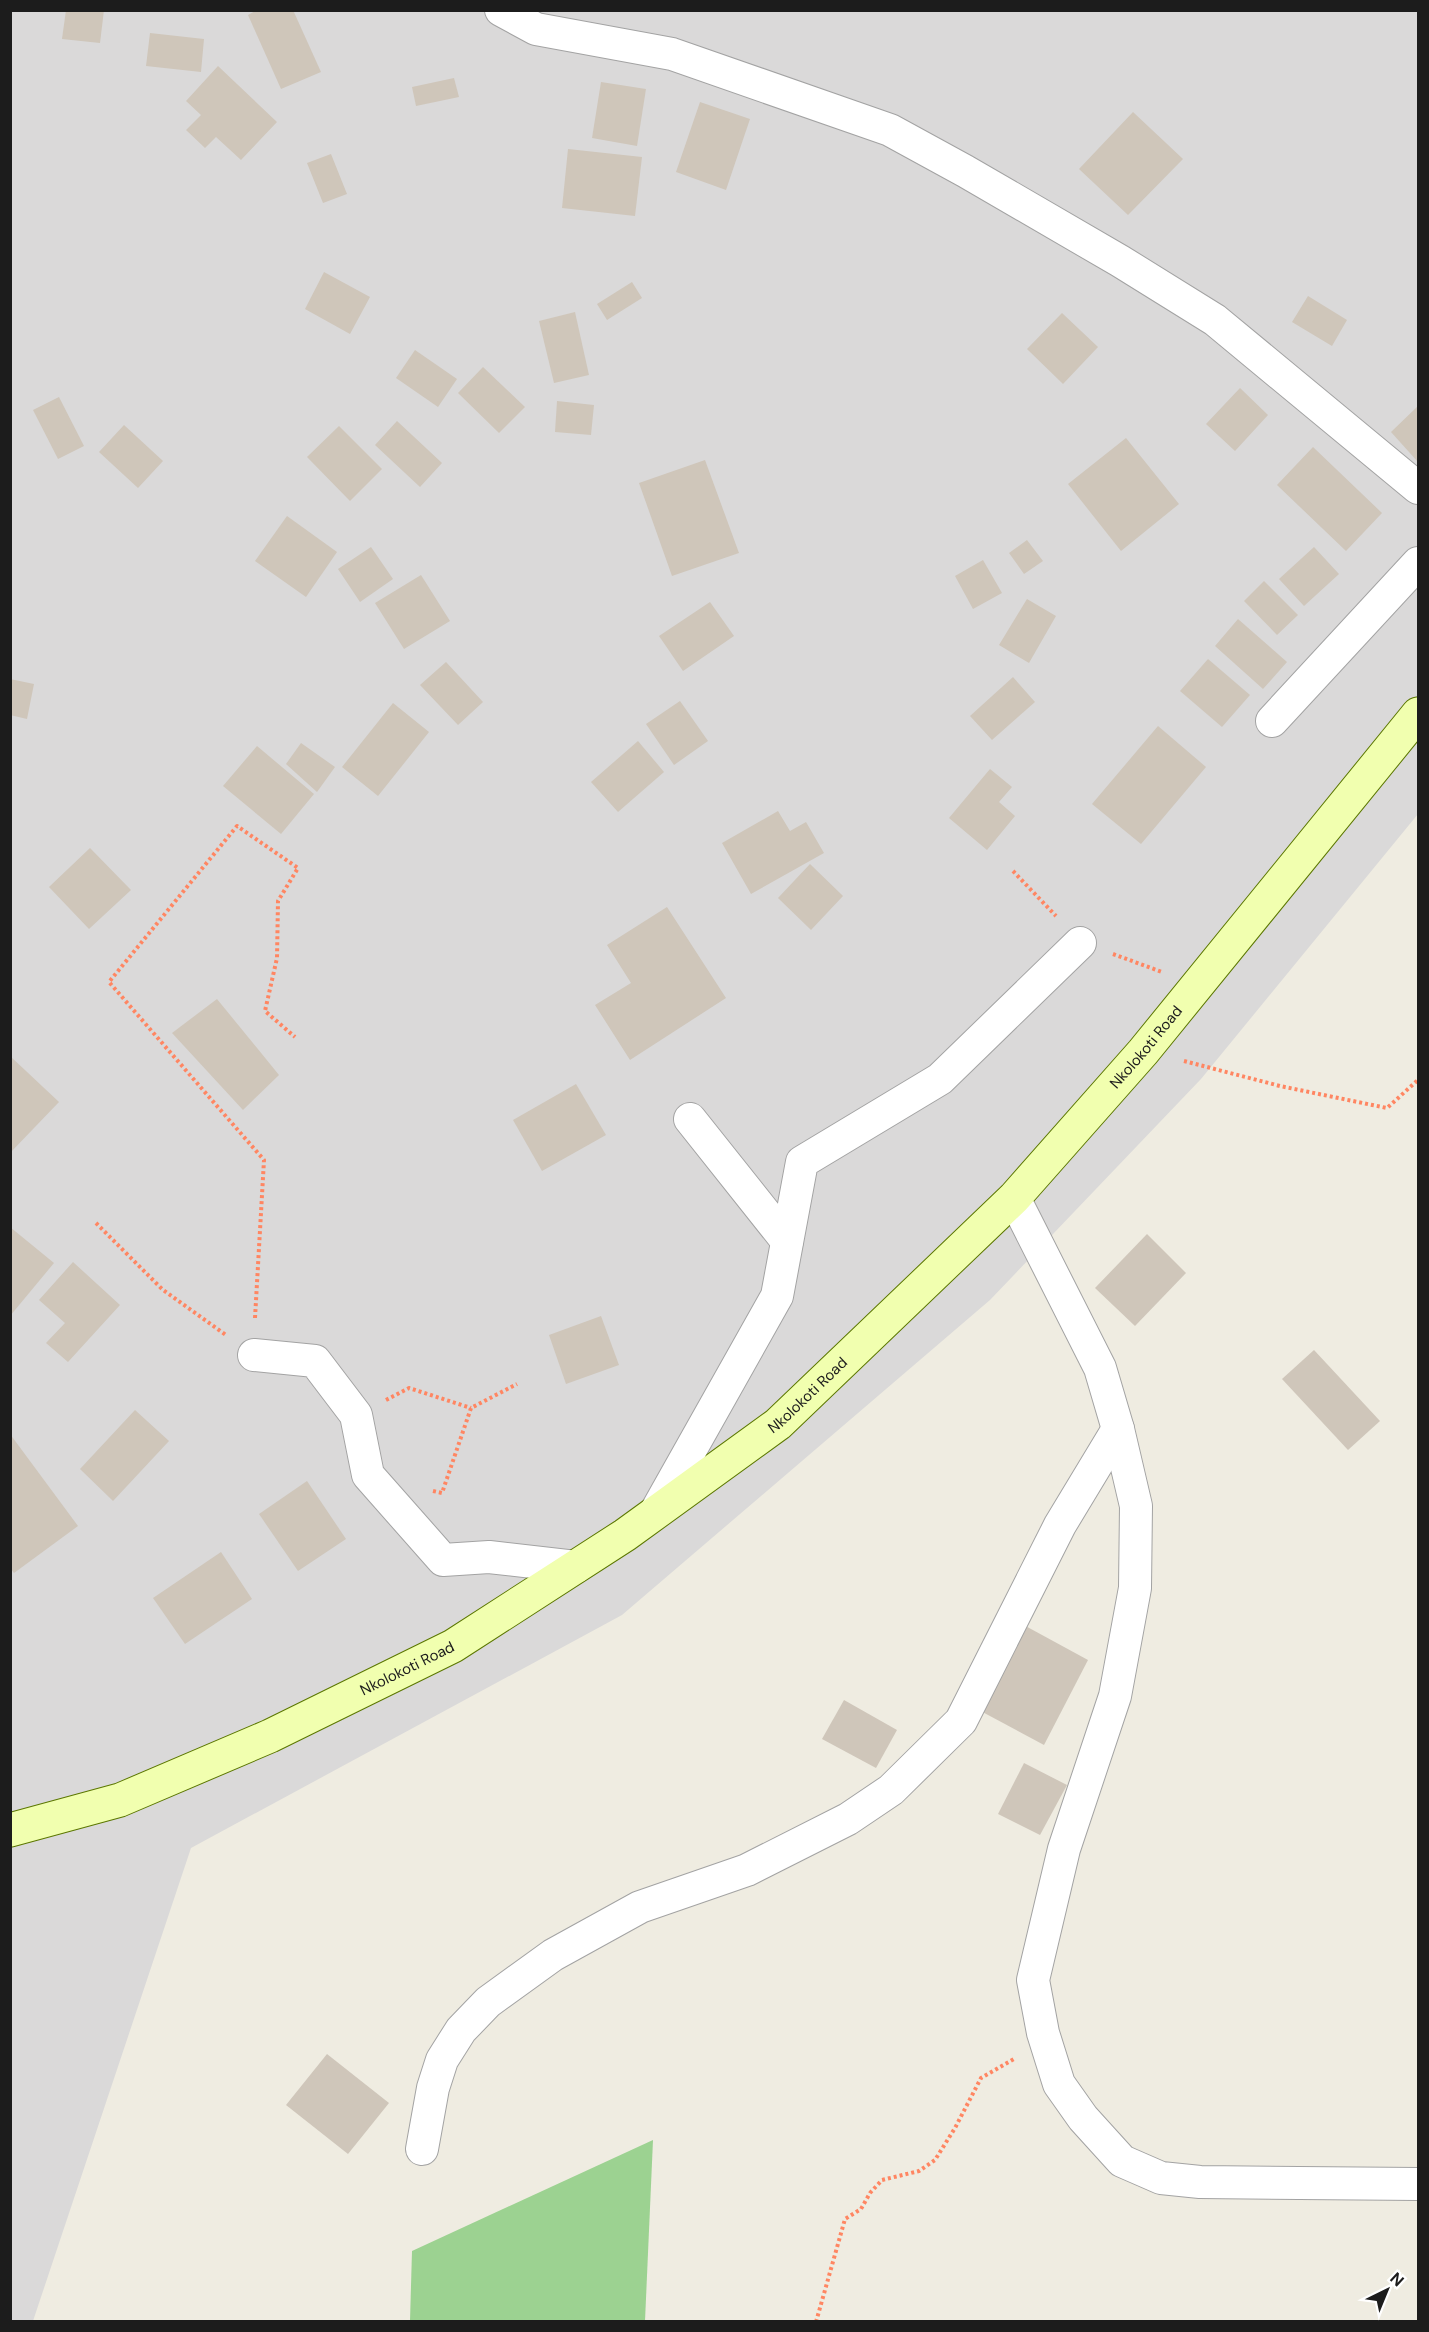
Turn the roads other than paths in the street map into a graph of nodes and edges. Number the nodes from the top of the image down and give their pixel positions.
1 (501, 10) edge
2 (1419, 488) edge
3 (1419, 563) edge
4 (1419, 714) edge
5 (1272, 721) dead end
6 (1080, 942) dead end
7 (690, 1119) dead end
8 (1014, 1198) junction
9 (787, 1240) junction
10 (254, 1355) road end
11 (1118, 1429) junction
12 (656, 1513) junction
13 (576, 1567) junction
14 (10, 1830) edge
15 (422, 2149) dead end
16 (1419, 2184) edge

1 - 2 street
3 - 5 street
4 - 8 main road, Nkolokoti Road
6 - 9 street
7 - 9 street
8 - 11 street
8 - 12 main road, Nkolokoti Road
9 - 12 street
10 - 13 street
11 - 15 street
11 - 16 street
12 - 13 main road, Nkolokoti Road
13 - 14 main road, Nkolokoti Road

